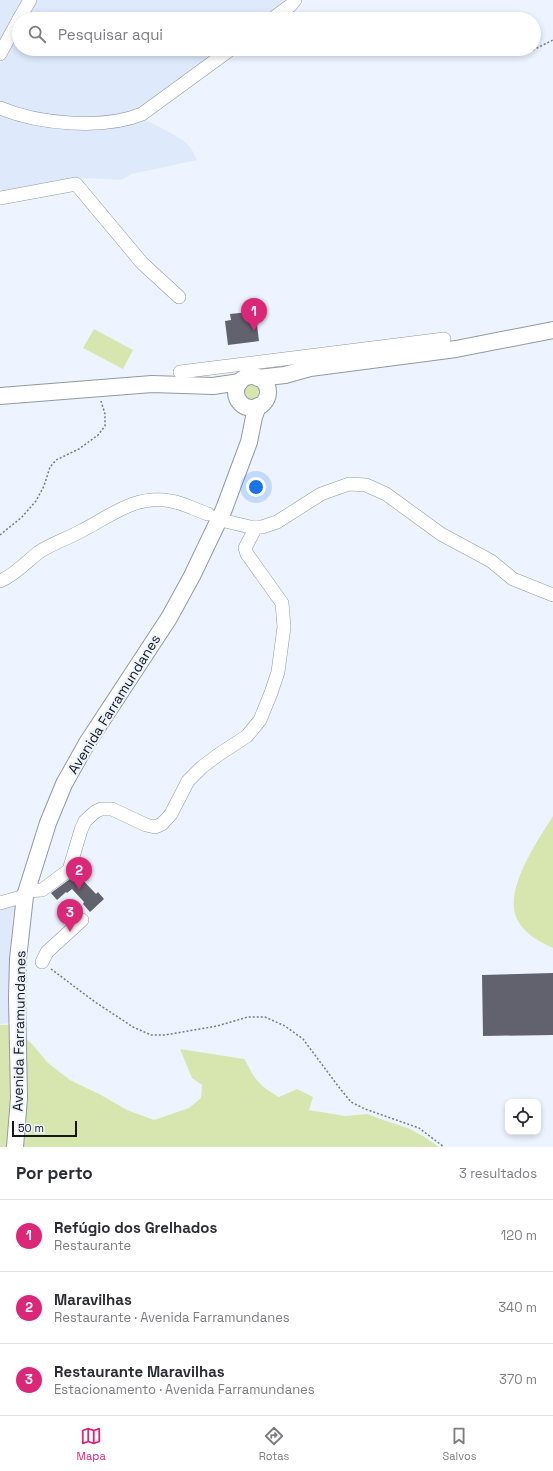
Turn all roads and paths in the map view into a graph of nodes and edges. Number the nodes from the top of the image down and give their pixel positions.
1 (30, 0) edge
2 (294, 0) edge
3 (23, 12) edge
4 (282, 12) edge
5 (12, 32) edge
6 (553, 40) edge
7 (541, 46) edge
8 (0, 54) edge
9 (221, 56) edge
10 (0, 108) edge
11 (0, 198) edge
12 (179, 297) dead end
13 (553, 330) edge
14 (444, 339) dead end
15 (180, 372) dead end
16 (291, 373) junction
17 (248, 375) junction
18 (198, 386) junction
19 (98, 389) junction
20 (0, 396) edge
21 (252, 402) junction
22 (208, 514) dead end
23 (219, 526) junction
24 (256, 527) junction
25 (0, 535) edge
26 (0, 581) edge
27 (553, 595) edge
28 (26, 894) junction
29 (0, 903) edge
30 (82, 920) dead end
31 (42, 962) joint
32 (15, 1147) edge
33 (444, 1147) edge

1 - 3 street
2 - 4 street
5 - 8 street
6 - 7 path
9 - 10 street
11 - 12 street
13 - 16 main road
14 - 17 street
15 - 17 street
16 - 17 main road
16 - 21 main road
17 - 18 main road
17 - 21 main road
17 - 21 main road
18 - 19 main road
18 - 21 main road
19 - 20 main road
19 - 25 path
21 - 23 main road, Avenida Farramundanes
22 - 26 street
23 - 24 street
23 - 28 main road, Avenida Farramundanes
24 - 27 street
24 - 28 street
28 - 29 street
28 - 32 main road, Avenida Farramundanes
30 - 31 street
31 - 33 path

